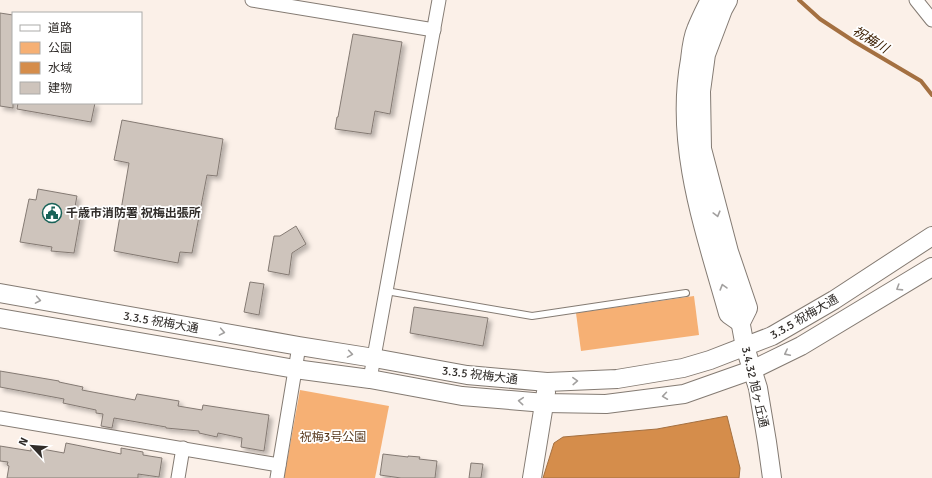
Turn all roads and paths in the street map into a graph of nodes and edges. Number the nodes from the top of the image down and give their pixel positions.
1 (252, 0) edge
2 (439, 0) edge
3 (712, 0) edge
4 (726, 0) edge
5 (916, 0) edge
6 (932, 20) edge
7 (434, 30) junction
8 (932, 236) edge
9 (932, 267) edge
10 (386, 291) junction
11 (0, 293) edge
12 (686, 293) dead end
13 (0, 318) edge
14 (740, 320) junction
15 (299, 346) junction
16 (745, 347) junction
17 (374, 358) junction
18 (295, 369) junction
19 (752, 370) junction
20 (370, 380) junction
21 (547, 382) junction
22 (545, 402) junction
23 (0, 418) edge
24 (183, 448) junction
25 (279, 465) junction
26 (178, 478) edge
27 (277, 478) edge
28 (532, 478) edge
29 (772, 478) edge

1 - 7 street
2 - 7 street
14 -> 3 highway
4 -> 14 highway
5 - 6 street
7 - 10 street
8 - 16 street, 3.3.5 祝梅大通
9 -> 19 street, 3.3.5 祝梅大通
10 - 12 lane
10 - 17 street
11 -> 15 street, 3.3.5 祝梅大通
13 - 18 street, 3.3.5 祝梅大通
14 - 16 street, 3.4.32 旭ヶ丘通
15 -> 17 street, 3.3.5 祝梅大通
15 - 18 street
16 - 19 street, 3.4.32 旭ヶ丘通
21 -> 16 street, 3.3.5 祝梅大通
17 - 20 street
17 - 21 street, 3.3.5 祝梅大通
18 - 20 street, 3.3.5 祝梅大通
18 - 25 street
19 -> 22 street, 3.3.5 祝梅大通
19 - 29 street, 3.4.32 旭ヶ丘通
22 -> 20 street, 3.3.5 祝梅大通
21 - 22 street
22 - 28 street
23 - 24 street
24 - 25 street
24 - 26 street
25 - 27 street

